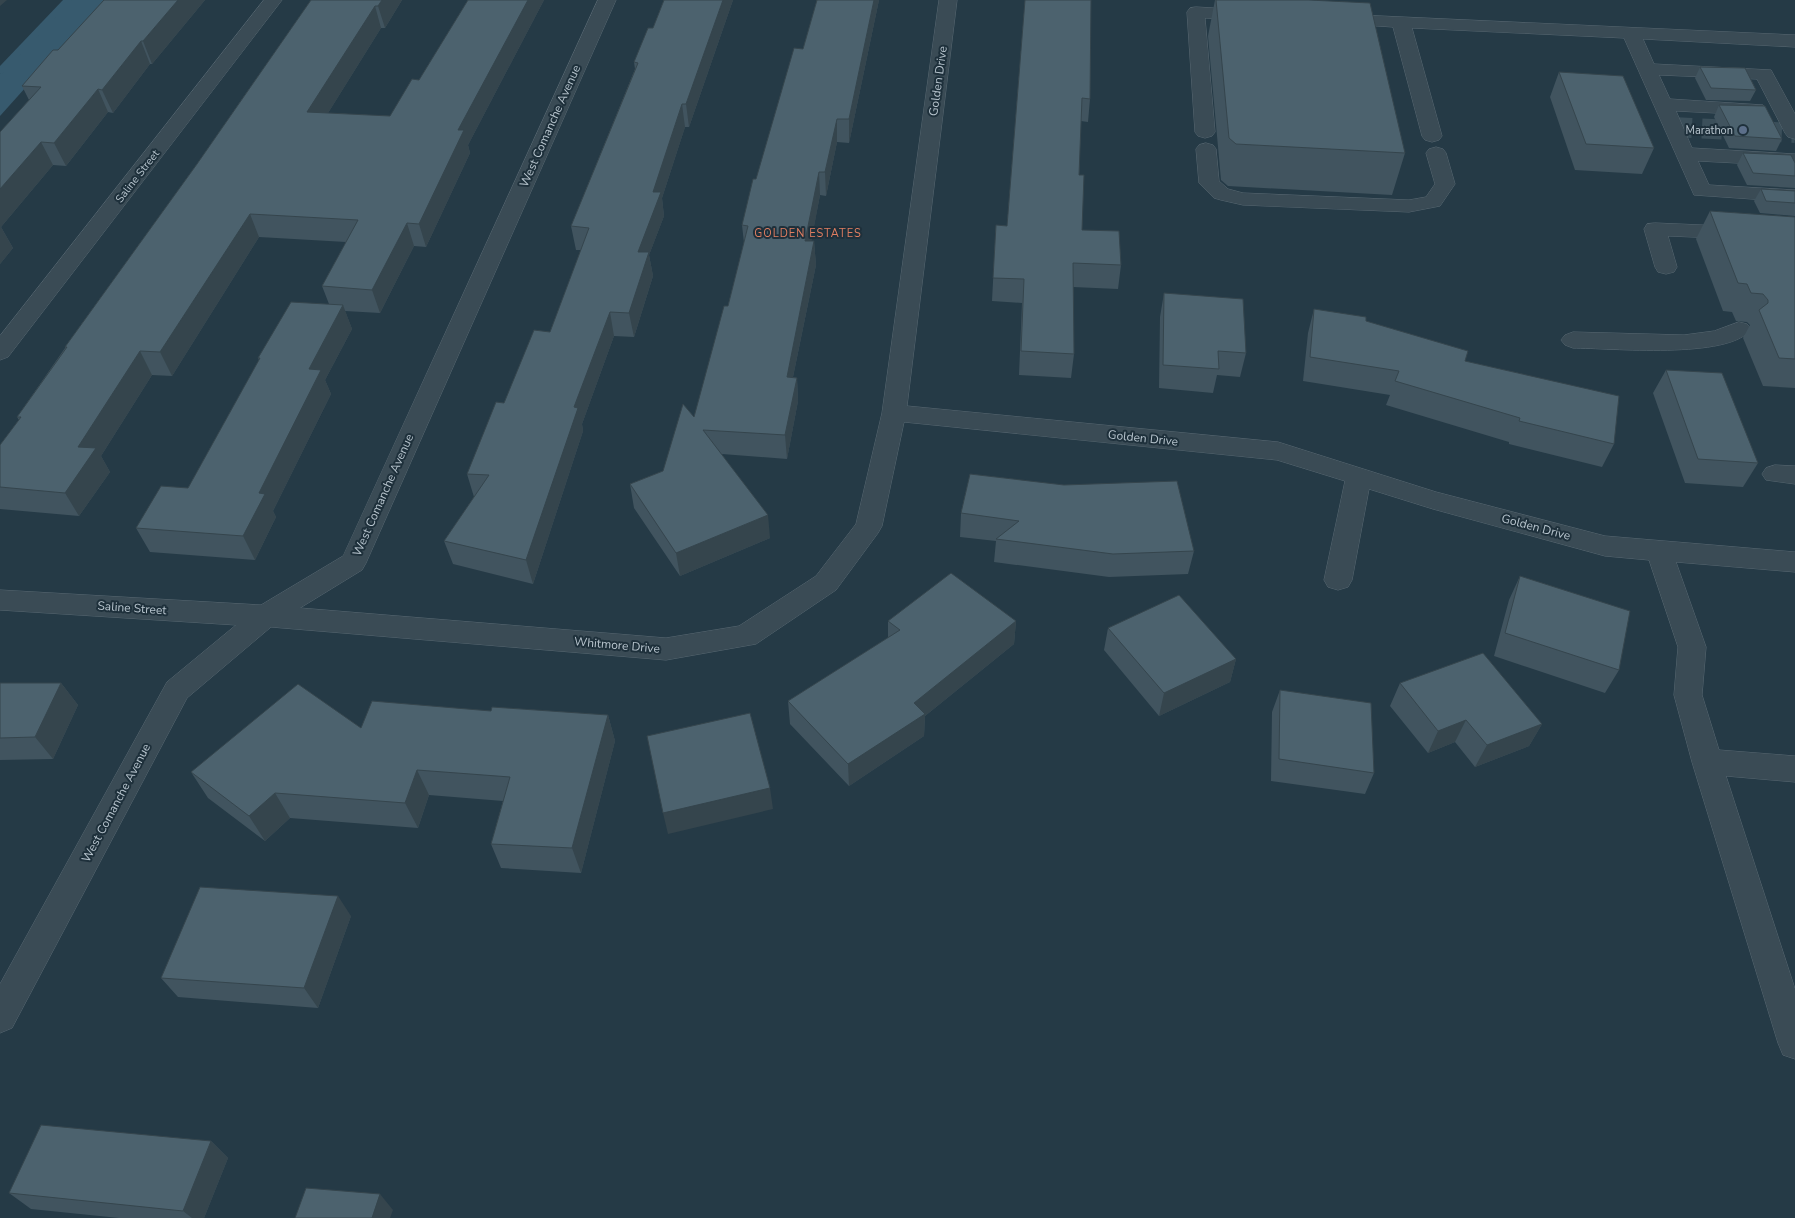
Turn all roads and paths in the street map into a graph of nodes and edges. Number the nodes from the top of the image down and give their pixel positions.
1 (273, 0) edge
2 (607, 0) edge
3 (948, 0) edge
4 (1264, 16) edge
5 (1322, 18) edge
6 (1401, 22) junction
7 (1631, 33) junction
8 (1795, 41) edge
9 (1650, 77) junction
10 (1662, 104) junction
11 (1783, 111) junction
12 (1795, 133) edge
13 (1684, 154) junction
14 (1795, 160) edge
15 (1693, 175) junction
16 (1795, 180) edge
17 (1795, 196) edge
18 (1795, 235) edge
19 (1666, 267) dead end
20 (1739, 329) dead end
21 (1574, 340) dead end
22 (0, 352) edge
23 (894, 413) junction
24 (1359, 477) junction
25 (1659, 550) junction
26 (1795, 562) edge
27 (1338, 580) dead end
28 (0, 600) edge
29 (265, 616) junction
30 (1707, 762) junction
31 (1795, 769) edge
32 (0, 1017) edge
33 (1795, 1043) edge

1 - 22 street, Saline Street
2 - 29 street, West Comanche Avenue
3 - 23 street, Golden Drive
4 - 6 street
5 - 6 street
6 - 7 street
7 - 8 street
7 - 9 street
9 - 10 street
9 - 11 street
10 - 11 street
10 - 13 street
11 - 12 street
13 - 14 street
13 - 15 street
15 - 16 street
15 - 17 street
18 - 19 street
20 - 21 street
23 - 24 street, Golden Drive
23 - 29 street, Whitmore Drive
24 - 25 street, Golden Drive
24 - 27 street
25 - 26 street, Golden Drive
25 - 30 street
28 - 29 street, Saline Street
29 - 32 street, West Comanche Avenue
30 - 31 street
30 - 33 street

